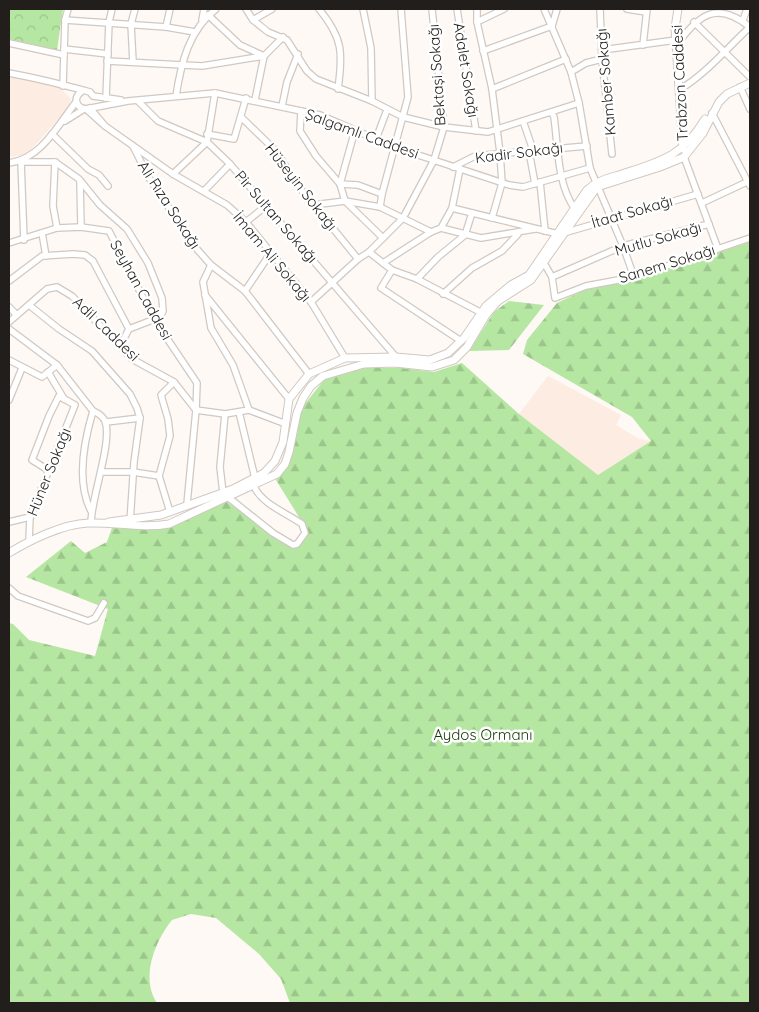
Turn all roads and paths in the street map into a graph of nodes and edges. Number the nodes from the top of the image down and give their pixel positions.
1 (68, 9) edge
2 (112, 9) edge
3 (135, 9) edge
4 (170, 9) edge
5 (204, 9) edge
6 (216, 9) edge
7 (246, 9) edge
8 (272, 9) edge
9 (319, 9) edge
10 (363, 9) edge
11 (401, 9) edge
12 (432, 9) edge
13 (457, 9) edge
14 (477, 9) edge
15 (504, 9) edge
16 (544, 9) edge
17 (557, 9) edge
18 (600, 9) edge
19 (627, 9) edge
20 (678, 9) edge
21 (748, 9) edge
22 (647, 10) edge
23 (714, 10) edge
24 (208, 15) junction
25 (65, 20) junction
26 (202, 20) junction
27 (253, 20) junction
28 (743, 20) junction
29 (109, 22) junction
30 (477, 22) junction
31 (694, 22) junction
32 (131, 24) junction
33 (552, 26) junction
34 (166, 27) junction
35 (750, 27) edge
36 (195, 32) junction
37 (283, 37) junction
38 (9, 43) edge
39 (676, 43) junction
40 (642, 45) junction
41 (483, 50) junction
42 (602, 50) junction
43 (64, 52) junction
44 (723, 52) junction
45 (108, 54) junction
46 (298, 54) junction
47 (264, 56) junction
48 (566, 59) junction
49 (602, 59) junction
50 (107, 61) junction
51 (133, 62) junction
52 (180, 65) junction
53 (571, 72) junction
54 (9, 73) edge
55 (750, 77) edge
56 (750, 83) edge
57 (64, 86) junction
58 (740, 87) junction
59 (338, 89) junction
60 (492, 89) junction
61 (679, 90) junction
62 (81, 92) junction
63 (216, 93) junction
64 (94, 96) junction
65 (176, 96) junction
66 (106, 98) junction
67 (246, 98) junction
68 (138, 100) junction
69 (255, 100) junction
70 (372, 100) junction
71 (76, 101) junction
72 (128, 101) junction
73 (579, 104) junction
74 (282, 106) junction
75 (88, 108) junction
76 (750, 109) edge
77 (387, 110) junction
78 (301, 111) junction
79 (552, 113) junction
80 (712, 113) junction
81 (241, 117) junction
82 (403, 117) junction
83 (523, 121) junction
84 (63, 122) junction
85 (444, 127) junction
86 (498, 129) junction
87 (355, 130) junction
88 (476, 131) junction
89 (52, 134) junction
90 (207, 134) junction
91 (376, 139) junction
92 (207, 142) junction
93 (132, 144) junction
94 (587, 146) junction
95 (396, 147) junction
96 (559, 148) junction
97 (683, 148) junction
98 (531, 151) junction
99 (500, 153) junction
100 (612, 154) dead end
101 (684, 157) junction
102 (434, 160) junction
103 (21, 162) junction
104 (55, 162) junction
105 (9, 164) edge
106 (230, 164) junction
107 (453, 167) junction
108 (590, 168) junction
109 (460, 169) junction
110 (173, 174) junction
111 (562, 176) junction
112 (80, 181) junction
113 (502, 183) junction
114 (537, 183) junction
115 (749, 183) edge
116 (340, 184) junction
117 (596, 185) junction
118 (108, 186) dead end
119 (204, 191) junction
120 (382, 194) junction
121 (698, 194) junction
122 (345, 201) junction
123 (702, 204) junction
124 (313, 205) junction
125 (266, 206) junction
126 (380, 207) junction
127 (452, 208) junction
128 (574, 209) junction
129 (472, 213) junction
130 (403, 218) junction
131 (492, 218) junction
132 (611, 218) junction
133 (246, 222) junction
134 (709, 224) junction
135 (81, 227) junction
136 (57, 228) junction
137 (441, 228) junction
138 (537, 229) junction
139 (545, 231) junction
140 (431, 232) junction
141 (567, 232) junction
142 (42, 233) junction
143 (518, 234) junction
144 (558, 234) junction
145 (465, 235) junction
146 (383, 238) junction
147 (750, 238) edge
148 (24, 240) junction
149 (9, 243) edge
150 (624, 246) junction
151 (718, 249) junction
152 (369, 252) junction
153 (270, 254) junction
154 (46, 256) junction
155 (358, 259) junction
156 (383, 263) junction
157 (544, 263) junction
158 (211, 264) junction
159 (392, 270) junction
160 (552, 277) junction
161 (634, 277) junction
162 (417, 279) junction
163 (9, 280) edge
164 (334, 283) junction
165 (245, 291) junction
166 (204, 293) junction
167 (443, 294) junction
168 (311, 302) junction
169 (30, 305) junction
170 (9, 307) edge
171 (483, 314) junction
172 (17, 315) junction
173 (154, 319) junction
174 (9, 322) edge
175 (9, 329) edge
176 (129, 329) junction
177 (461, 341) junction
178 (120, 346) junction
179 (396, 357) junction
180 (345, 358) junction
181 (9, 360) edge
182 (57, 365) junction
183 (22, 368) junction
184 (48, 372) junction
185 (309, 374) junction
186 (174, 382) junction
187 (290, 399) junction
188 (9, 400) edge
189 (64, 400) junction
190 (196, 410) junction
191 (248, 410) junction
192 (93, 411) junction
193 (239, 412) junction
194 (225, 414) junction
195 (140, 418) junction
196 (106, 422) junction
197 (286, 424) junction
198 (48, 470) junction
199 (101, 472) junction
200 (133, 472) junction
201 (159, 476) junction
202 (255, 478) junction
203 (254, 486) junction
204 (226, 495) junction
205 (187, 504) junction
206 (91, 511) junction
207 (170, 512) junction
208 (30, 517) junction
209 (130, 518) junction
210 (9, 522) edge
211 (91, 523) junction
212 (102, 523) junction
213 (129, 527) junction
214 (29, 541) junction
215 (9, 553) edge
216 (9, 588) edge
217 (104, 603) dead end

1 - 25 street
2 - 29 street
3 - 32 street
4 - 34 street
5 - 26 street
6 - 24 street
7 - 27 street
8 - 27 street
9 - 59 street
10 - 70 street
11 - 82 street
12 - 85 street, Bektaşi Sokağı
13 - 88 street, Adalet Sokağı
14 - 30 street
15 - 30 street
16 - 33 street
17 - 33 street
18 - 42 street, Kamber Sokağı
19 - 22 street
20 - 39 main road, Trabzon Caddesi
21 - 28 street
22 - 40 street
23 - 28 street
23 - 31 street
24 - 26 street
24 - 47 street
25 - 29 street
25 - 43 street
26 - 36 street
27 - 37 street
28 - 35 street
29 - 32 street
29 - 45 street
30 - 41 street
31 - 39 street
31 - 44 street
32 - 34 street
32 - 51 street
33 - 41 street
33 - 48 street
34 - 36 street
35 - 44 street
36 - 52 street
37 - 46 street
37 - 47 street
38 - 43 street
39 - 40 street
39 - 61 main road, Trabzon Caddesi
40 - 42 street
41 - 60 street
42 - 49 street, Kamber Sokağı
43 - 45 street
43 - 57 street
44 - 55 street
44 - 61 street
45 - 50 street
46 - 59 street
46 - 74 street
47 - 52 street
47 - 69 street
48 - 53 street
48 - 60 street
49 - 53 street
49 - 100 street, Kamber Sokağı
50 - 51 street
50 - 66 street
51 - 52 street
52 - 65 street
53 - 73 street
54 - 57 street
55 - 97 main road
56 - 58 main road
57 - 62 street
57 - 71 street
58 - 76 street
58 - 80 main road
59 - 70 street
60 - 86 street
61 - 97 main road, Trabzon Caddesi
62 - 64 street
62 - 71 street
63 - 65 street, Şalgamlı Caddesi
63 - 67 street, Şalgamlı Caddesi
63 - 90 street
64 - 66 street
64 - 75 street
65 - 68 street, Şalgamlı Caddesi
66 - 72 street
67 - 69 street, Şalgamlı Caddesi
67 - 81 street
68 - 72 street, Şalgamlı Caddesi
68 - 92 street, Pir Sultan Sokağı
69 - 74 street, Şalgamlı Caddesi
70 - 77 street
71 - 75 street, İmam Ali Sokağı
71 - 84 street
72 - 75 street
73 - 79 street
73 - 94 street
74 - 78 street, Şalgamlı Caddesi
75 - 84 street
75 - 93 street, İmam Ali Sokağı
77 - 82 street
77 - 91 street
78 - 87 street, Şalgamlı Caddesi
78 - 116 street
79 - 83 street
79 - 96 street
80 - 101 main road
80 - 115 street
81 - 90 street
81 - 124 street, Hüseyin Sokağı
82 - 85 street
82 - 95 street
83 - 86 street
83 - 98 street
84 - 89 street
85 - 88 street
85 - 102 street, Bektaşi Sokağı
86 - 88 street
86 - 99 street
87 - 91 street, Şalgamlı Caddesi
87 - 116 street
89 - 103 street
89 - 118 street
90 - 92 street
91 - 95 street, Şalgamlı Caddesi
92 - 106 street, Pir Sultan Sokağı
92 - 110 street
93 - 110 street, İmam Ali Sokağı
93 - 158 street, Ali Rıza Sokağı
94 - 96 street, Kadir Sokağı
94 - 108 street
95 - 102 street, Şalgamlı Caddesi
95 - 120 street
96 - 98 street, Kadir Sokağı
96 - 111 street
97 - 101 main road, Trabzon Caddesi
97 - 117 main road
98 - 99 street, Kadir Sokağı
98 - 114 street
99 - 107 street, Kadir Sokağı
99 - 113 street
101 - 117 main road
101 - 121 street
102 - 107 street, Şalgamlı Caddesi
102 - 130 street, Bektaşi Sokağı
103 - 104 street
103 - 105 street
103 - 148 street
104 - 112 street
104 - 136 street
106 - 119 street
106 - 125 street, Pir Sultan Sokağı
107 - 109 street, Şalgamlı Caddesi
108 - 111 street, Şalgamlı Caddesi
108 - 117 street
109 - 113 street, Şalgamlı Caddesi
109 - 127 street
110 - 119 street, İmam Ali Sokağı
111 - 114 street, Şalgamlı Caddesi
111 - 128 street
112 - 135 street
112 - 173 street
113 - 114 street, Şalgamlı Caddesi
113 - 131 street
114 - 139 street
115 - 123 street
116 - 120 street
116 - 122 street
117 - 128 main road
117 - 132 street
117 - 141 main road
119 - 133 street, İmam Ali Sokağı
120 - 126 street
121 - 123 street
121 - 132 street, İtaat Sokağı
122 - 124 street
122 - 126 street
122 - 146 street
123 - 134 street
124 - 155 street, Hüseyin Sokağı
125 - 133 street
125 - 164 street, Pir Sultan Sokağı
126 - 130 street
127 - 129 street
127 - 137 street
128 - 144 main road
129 - 131 street
129 - 145 street
130 - 140 street
130 - 146 street, Bektaşi Sokağı
131 - 138 street
132 - 141 street, İtaat Sokağı
132 - 150 street
133 - 153 street, İmam Ali Sokağı
134 - 150 street, Mutlu Sokağı
134 - 151 street
135 - 136 street, Seyhan Caddesi
135 - 173 street, Seyhan Caddesi
136 - 142 street, Seyhan Caddesi
137 - 140 street
137 - 145 street
138 - 139 street
138 - 143 street
139 - 144 street
140 - 156 street
141 - 157 main road
142 - 148 street, Seyhan Caddesi
142 - 154 street
143 - 145 street
143 - 167 street
144 - 171 main road
145 - 162 street
146 - 152 street, Bektaşi Sokağı
147 - 151 street, Sanem Sokağı
148 - 149 street, Seyhan Caddesi
150 - 160 street, Mutlu Sokağı
150 - 161 street
151 - 161 street, Sanem Sokağı
152 - 155 street, Bektaşi Sokağı
152 - 156 street
153 - 165 street
153 - 168 street, İmam Ali Sokağı
154 - 163 street
154 - 176 street
155 - 164 street, Bektaşi Sokağı
156 - 159 street
157 - 160 street
157 - 171 main road
158 - 165 street, Ali Rıza Sokağı
158 - 166 street
159 - 162 street
159 - 177 street
160 - 161 street, Sanem Sokağı
162 - 167 street
164 - 168 street, Bektaşi Sokağı
164 - 179 street, Pir Sultan Sokağı
165 - 185 street, Ali Rıza Sokağı
166 - 187 street
166 - 191 street
167 - 171 street
168 - 180 street, İmam Ali Sokağı
169 - 172 street, Adil Caddesi
169 - 178 street, Adil Caddesi
169 - 195 street
170 - 172 street
171 - 177 main road
171 - 203 main road
172 - 174 street, Adil Caddesi
173 - 176 street
173 - 190 street, Seyhan Caddesi
175 - 182 street
176 - 178 street
177 - 179 main road
178 - 186 street, Adil Caddesi
179 - 180 main road
180 - 185 main road
181 - 183 street
182 - 184 street
182 - 192 street
183 - 184 street
183 - 188 street
184 - 189 street
185 - 187 main road
186 - 190 street, Adil Caddesi
186 - 201 street
187 - 197 main road
189 - 198 street, Hüner Sokağı
189 - 198 street
190 - 194 street
190 - 205 street, Seyhan Caddesi
191 - 193 street
191 - 197 street
192 - 196 street
192 - 206 street
193 - 194 street
193 - 202 street
194 - 204 street
195 - 196 street
195 - 200 street
196 - 199 street
197 - 202 main road
198 - 208 street, Hüner Sokağı
199 - 200 street
199 - 206 street
200 - 201 street
200 - 209 street
201 - 207 street
202 - 204 main road
203 - 204 main road
203 - 204 street
204 - 205 main road
204 - 213 main road
205 - 207 main road
206 - 211 street
207 - 209 main road
208 - 210 street
208 - 214 street, Hüner Sokağı
209 - 212 main road
209 - 213 street
211 - 212 main road
211 - 214 main road
212 - 213 main road
214 - 215 main road
216 - 217 street

